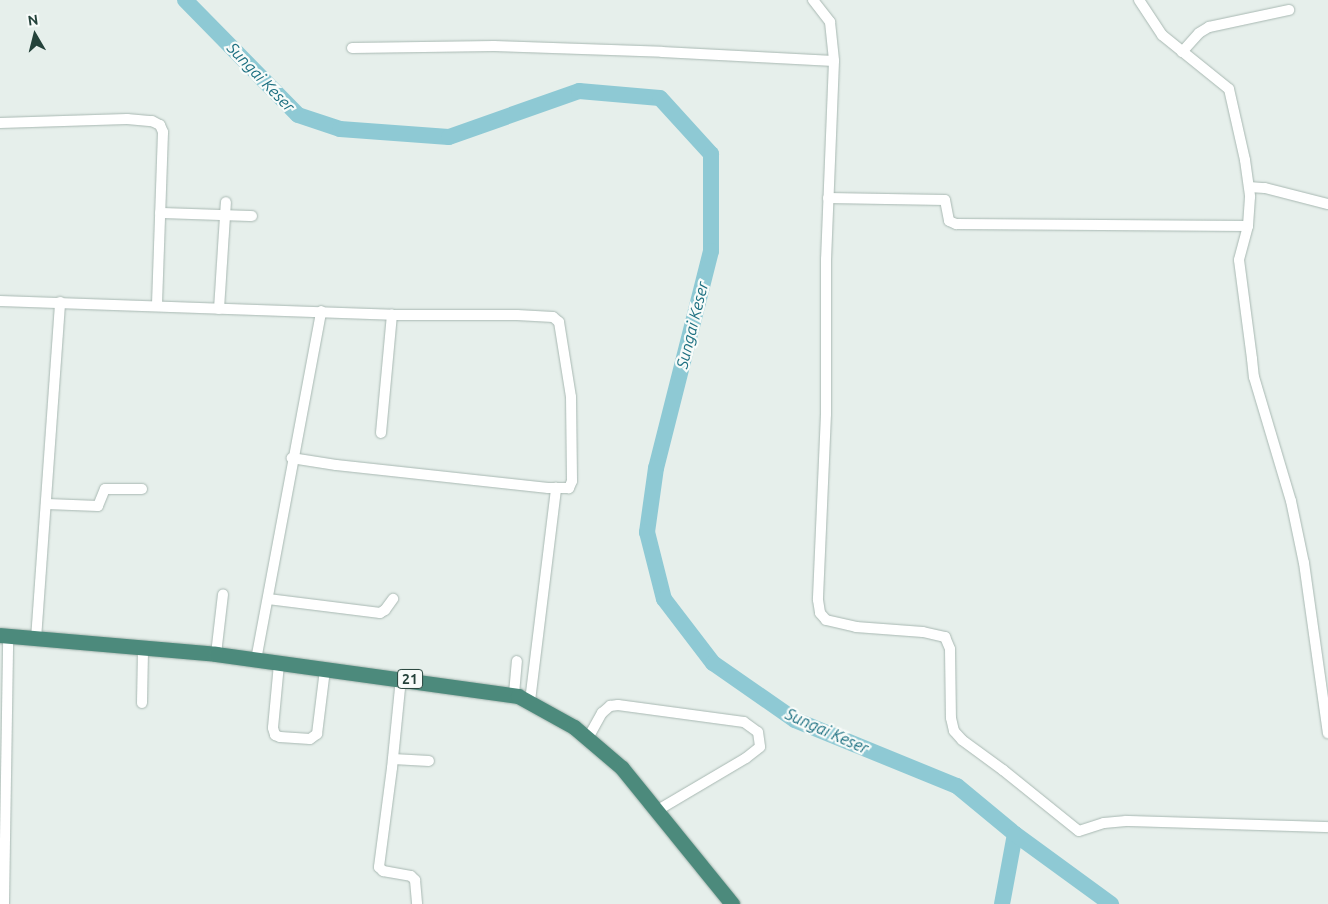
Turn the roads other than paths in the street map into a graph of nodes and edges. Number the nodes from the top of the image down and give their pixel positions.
1 (813, 0) edge
2 (1138, 0) edge
3 (1289, 10) dead end
4 (352, 48) dead end
5 (1182, 52) junction
6 (834, 61) junction
7 (0, 123) edge
8 (1249, 188) junction
9 (828, 198) junction
10 (226, 202) dead end
11 (1328, 204) edge
12 (160, 213) junction
13 (225, 215) junction
14 (252, 216) dead end
15 (1245, 226) junction
16 (0, 301) edge
17 (60, 302) junction
18 (156, 306) junction
19 (219, 309) junction
20 (321, 311) junction
21 (392, 315) junction
22 (381, 433) dead end
23 (292, 458) junction
24 (556, 488) junction
25 (142, 489) dead end
26 (47, 504) junction
27 (223, 594) dead end
28 (268, 599) junction
29 (393, 599) dead end
30 (4, 635) edge
31 (36, 639) junction
32 (143, 649) junction
33 (216, 654) junction
34 (256, 660) junction
35 (517, 661) dead end
36 (279, 664) junction
37 (325, 670) junction
38 (401, 678) junction
39 (514, 694) junction
40 (530, 701) junction
41 (142, 703) dead end
42 (1328, 733) edge
43 (588, 738) junction
44 (393, 759) junction
45 (429, 761) dead end
46 (658, 810) junction
47 (1328, 827) edge
48 (2, 869) edge
49 (4, 904) edge
50 (417, 904) edge
51 (732, 904) edge

1 - 6 street
2 - 5 street
3 - 5 street
4 - 6 street
5 - 8 street
6 - 9 street
7 - 12 street
8 - 11 street
8 - 15 street
9 - 15 street
9 - 47 street
10 - 13 street
12 - 13 street
12 - 18 street
13 - 14 street
13 - 19 street
15 - 42 street
16 - 17 street
17 - 18 street
17 - 26 street
18 - 19 street
19 - 20 street
20 - 21 street
20 - 23 street
21 - 22 street
21 - 24 street
23 - 24 street
23 - 28 street
24 - 40 street
25 - 26 street
26 - 31 street
27 - 33 street
28 - 29 street
28 - 34 street
30 - 31 highway, 21
30 - 48 street
31 - 32 highway, 21
32 - 33 highway, 21
32 - 41 street
33 - 34 highway, 21
34 - 36 highway, 21
35 - 39 street
36 - 37 highway, 21
36 - 37 street
37 - 38 highway, 21
38 - 39 highway, 21
38 - 44 street
39 - 40 highway, 21
40 - 43 highway, 21
43 - 46 highway, 21
43 - 46 street
44 - 45 street
44 - 50 street
46 - 51 highway, 21
48 - 49 street

